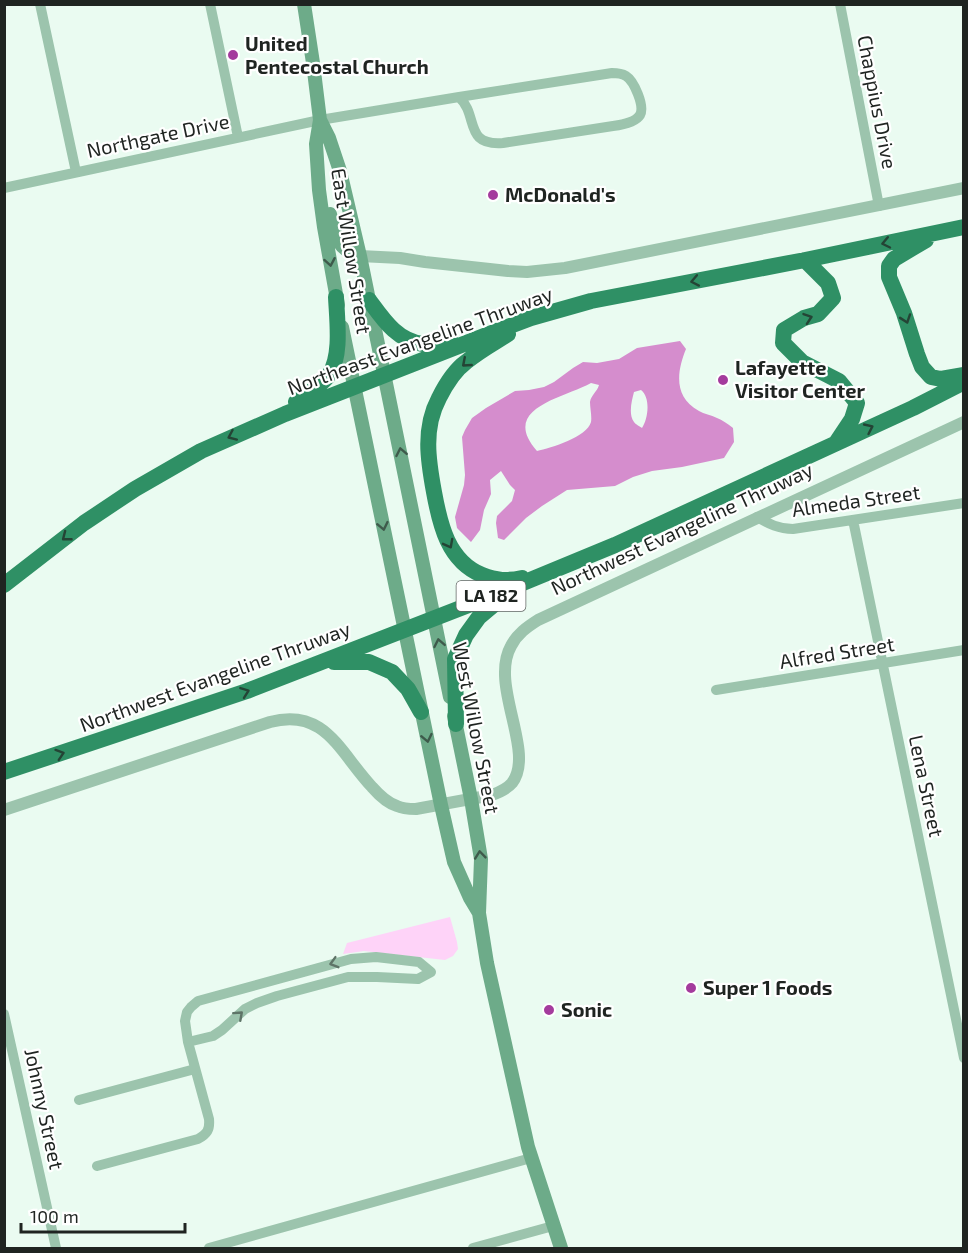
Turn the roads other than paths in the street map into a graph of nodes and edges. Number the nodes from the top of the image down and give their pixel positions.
1 (40, 4) edge
2 (210, 4) edge
3 (304, 4) edge
4 (840, 4) edge
5 (459, 97) junction
6 (320, 120) junction
7 (238, 137) junction
8 (76, 172) junction
9 (4, 188) edge
10 (963, 188) edge
11 (319, 190) junction
12 (879, 206) junction
13 (963, 226) edge
14 (943, 231) junction
15 (360, 256) junction
16 (805, 260) junction
17 (336, 297) junction
18 (369, 300) junction
19 (531, 318) junction
20 (476, 339) junction
21 (385, 374) junction
22 (963, 375) edge
23 (963, 382) edge
24 (354, 387) junction
25 (268, 421) junction
26 (963, 422) edge
27 (835, 444) junction
28 (963, 503) edge
29 (757, 517) junction
30 (853, 520) junction
31 (554, 570) junction
32 (4, 585) edge
33 (518, 585) junction
34 (434, 618) junction
35 (404, 630) junction
36 (963, 650) edge
37 (322, 662) junction
38 (882, 664) junction
39 (716, 690) dead end
40 (421, 712) junction
41 (456, 724) junction
42 (6, 771) edge
43 (471, 799) junction
44 (441, 805) junction
45 (4, 810) edge
46 (479, 913) junction
47 (365, 958) junction
48 (365, 977) junction
49 (272, 981) junction
50 (277, 996) junction
51 (4, 1014) edge
52 (188, 1042) junction
53 (963, 1058) edge
54 (195, 1069) junction
55 (79, 1100) dead end
56 (531, 1158) junction
57 (97, 1166) dead end
58 (553, 1226) junction
59 (56, 1248) edge
60 (209, 1248) edge
61 (473, 1248) edge
62 (561, 1248) edge

1 - 8 street
2 - 7 street
3 - 6 main road, East Willow Street
4 - 12 street, Chappius Drive
5 - 5 street, Northgate Drive
5 - 6 street, Northgate Drive
6 - 7 street, Northgate Drive
6 - 11 main road, East Willow Street
6 - 15 main road, East Willow Street
7 - 8 street, Northgate Drive
8 - 9 street, Northgate Drive
10 - 12 street, Northeast Evangeline Thruway
11 - 15 main road
11 -> 17 main road, East Willow Street
12 - 15 street, Northeast Evangeline Thruway
13 - 14 highway, Northeast Evangeline Thruway
14 -> 16 highway, Northeast Evangeline Thruway
14 -> 22 highway
15 - 18 main road, East Willow Street
16 -> 19 highway, Northeast Evangeline Thruway
27 -> 16 highway
17 - 24 main road, East Willow Street
17 - 25 highway
18 - 20 highway
18 - 21 main road, East Willow Street
19 - 20 highway, Northeast Evangeline Thruway
19 -> 31 highway
20 - 21 highway, Northeast Evangeline Thruway
21 - 24 highway, Northeast Evangeline Thruway
34 -> 21 main road, West Willow Street
27 -> 23 highway, Northwest Evangeline Thruway / LA 182
24 - 25 highway, Northeast Evangeline Thruway
24 -> 35 main road, West Willow Street
25 -> 32 highway, Northeast Evangeline Thruway
26 - 29 street, Northwest Evangeline Thruway
27 - 31 highway, Northwest Evangeline Thruway / LA 182
28 - 30 street, Almeda Street
29 - 30 street, Almeda Street
29 - 43 street, Northwest Evangeline Thruway
30 - 38 street, Lena Street
31 - 33 highway, Northwest Evangeline Thruway / LA 182
33 - 34 highway, Northwest Evangeline Thruway / LA 182
33 - 41 highway
34 - 35 highway, Northwest Evangeline Thruway / LA 182
41 -> 34 main road, West Willow Street
35 - 37 highway, Northwest Evangeline Thruway / LA 182
35 - 40 main road, West Willow Street
36 - 38 street, Alfred Street
37 - 40 highway
42 -> 37 highway, Northwest Evangeline Thruway / LA 182
38 - 39 street, Alfred Street
38 - 53 street, Lena Street
40 -> 44 main road, West Willow Street
41 - 43 main road, West Willow Street
43 - 44 street, Northwest Evangeline Thruway
46 -> 43 main road, West Willow Street
44 - 45 street, Northwest Evangeline Thruway
44 - 46 main road, West Willow Street
46 - 56 main road, West Willow Street
47 - 48 street
47 - 48 street
47 -> 49 street
48 - 50 street
49 - 50 street
49 - 52 street
52 -> 50 street
51 - 59 street, Johnny Street
52 - 54 street
54 - 55 street
54 - 57 street
56 - 58 main road, West Willow Street
56 - 60 street
58 - 61 street
58 - 62 main road, West Willow Street

